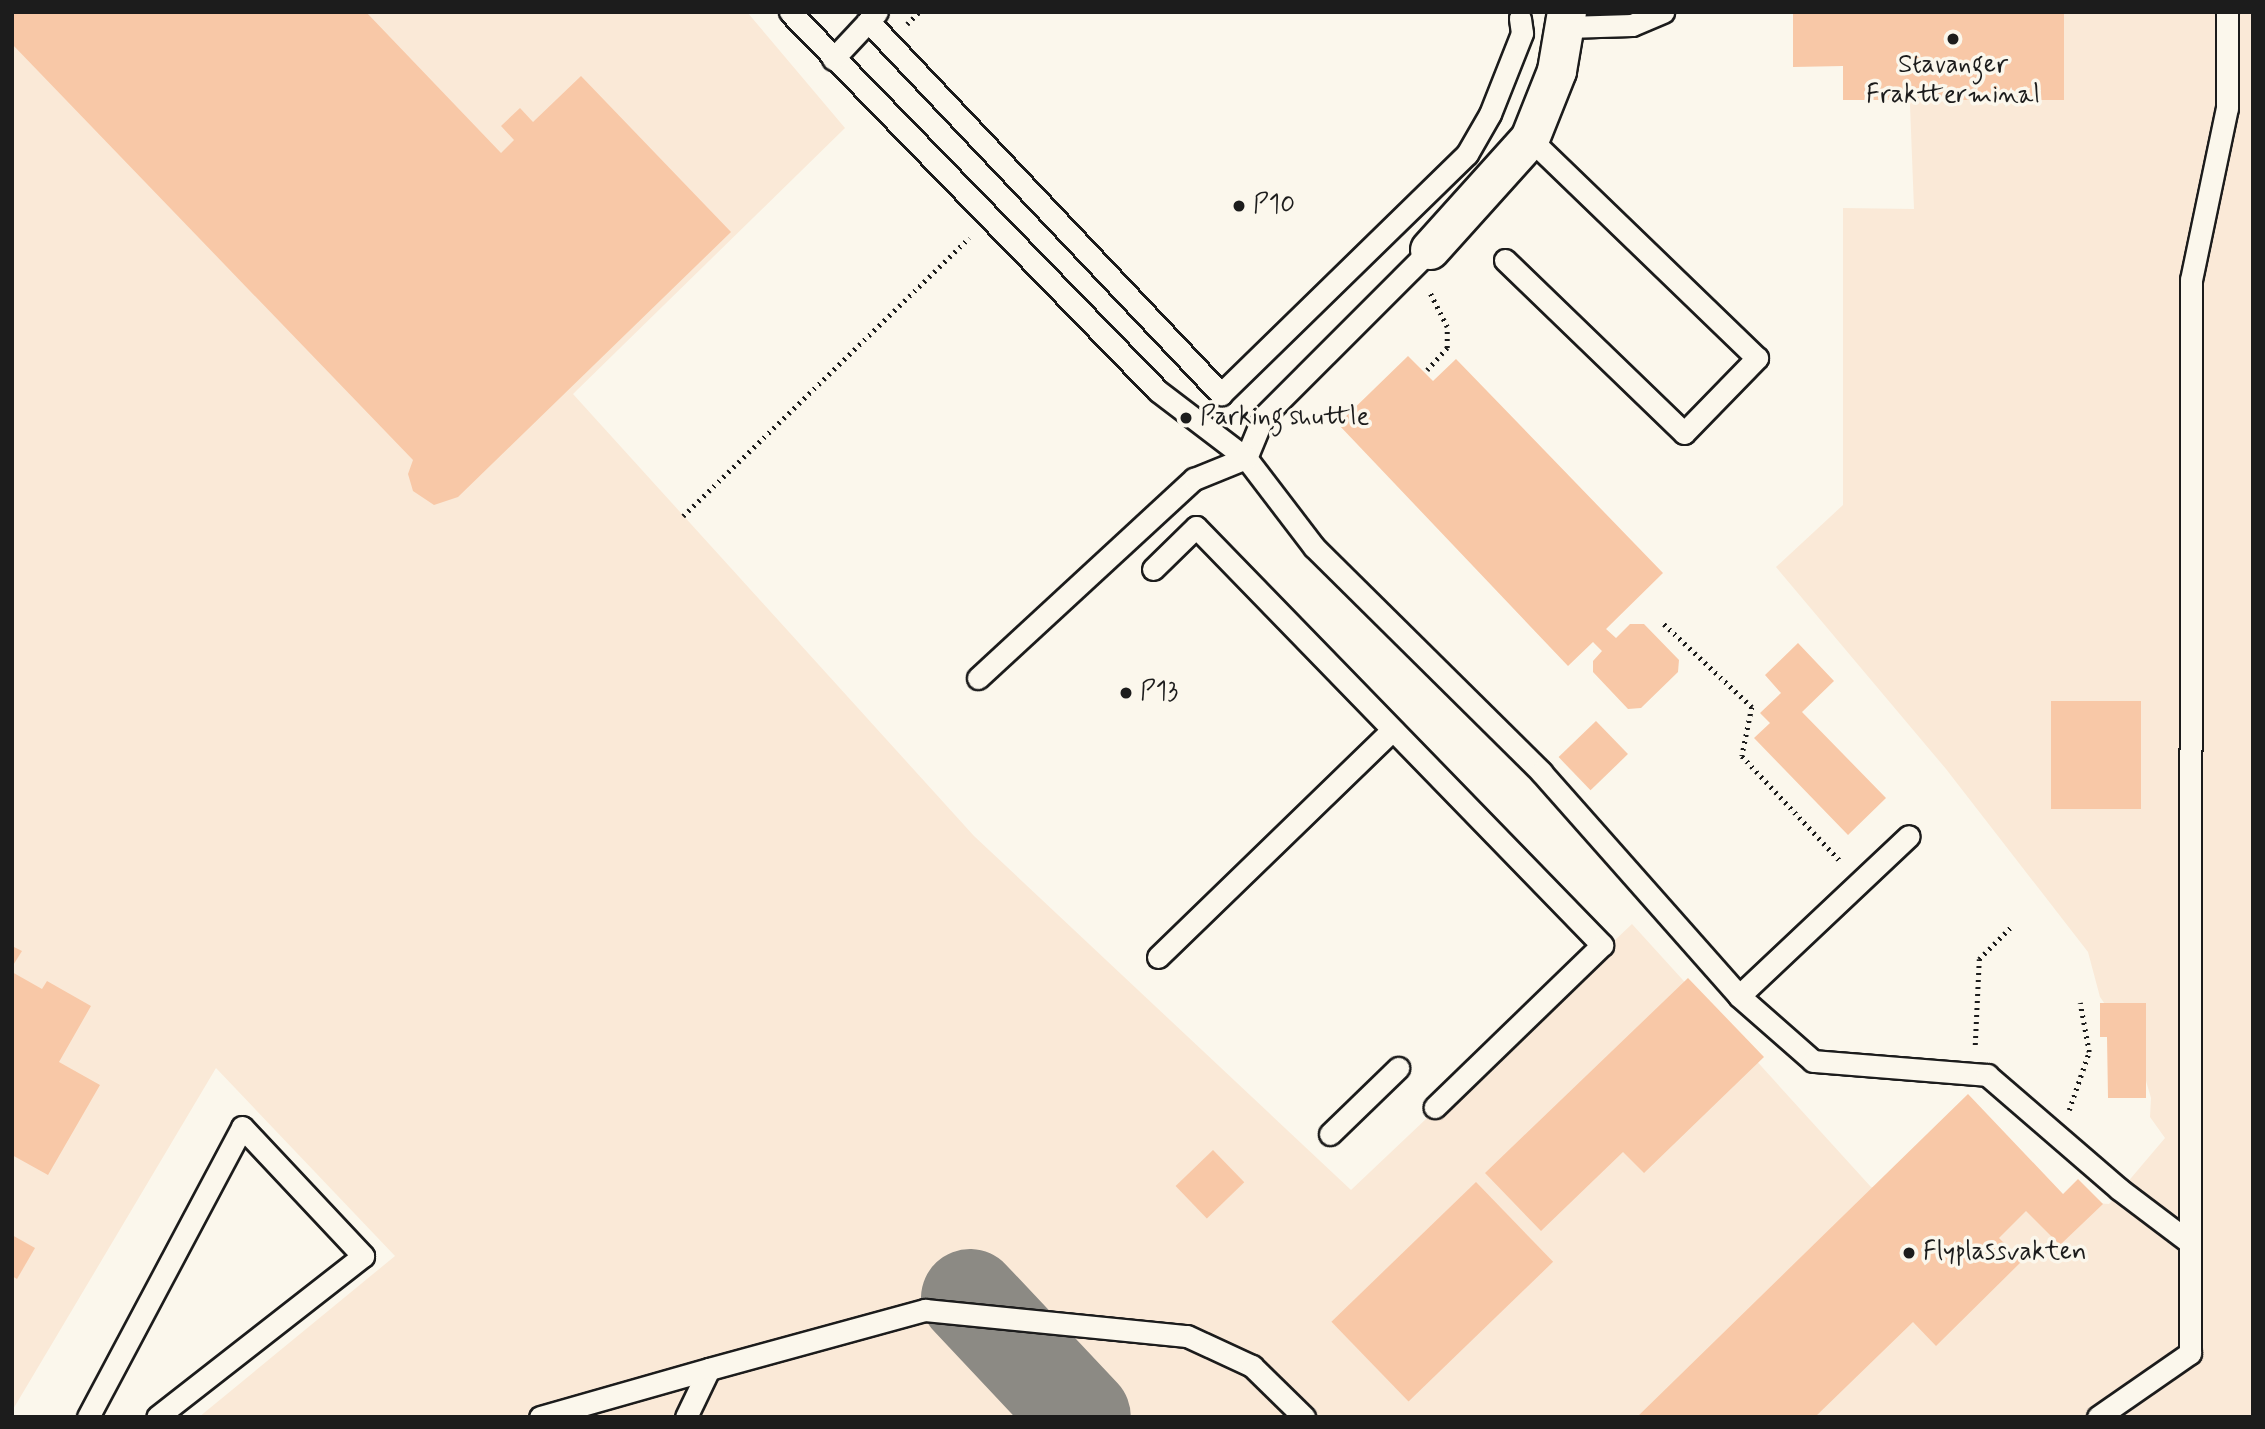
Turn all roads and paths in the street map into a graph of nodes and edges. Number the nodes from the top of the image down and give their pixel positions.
1 (790, 12) edge
2 (1663, 12) edge
3 (2227, 12) edge
4 (873, 17) edge
5 (1520, 18) dead end
6 (1567, 20) edge
7 (833, 58) junction
8 (1530, 139) junction
9 (973, 234) dead end
10 (1423, 257) junction
11 (1505, 260) dead end
12 (1427, 370) dead end
13 (1246, 458) junction
14 (683, 516) dead end
15 (1153, 569) dead end
16 (1664, 624) dead end
17 (978, 678) dead end
18 (1392, 730) junction
19 (1909, 836) dead end
20 (1860, 881) junction
21 (2010, 928) dead end
22 (1158, 957) dead end
23 (1739, 996) junction
24 (2080, 1003) dead end
25 (1398, 1068) dead end
26 (1974, 1074) junction
27 (1435, 1107) dead end
28 (1330, 1134) dead end
29 (2059, 1137) junction
30 (2189, 1242) junction
31 (709, 1368) junction
32 (88, 1417) edge
33 (157, 1417) edge
34 (540, 1417) edge
35 (686, 1417) edge
36 (1304, 1417) edge
37 (2098, 1417) edge

1 - 7 lane
2 - 6 lane
3 - 30 lane
4 - 5 lane
4 - 7 lane
6 - 8 street
7 - 13 lane
8 - 10 street
8 - 11 lane
9 - 14 path
10 - 12 path
10 - 13 lane
13 - 17 lane
13 - 23 lane
15 - 18 lane
16 - 20 path
18 - 22 lane
18 - 27 lane
19 - 20 lane
20 - 23 lane
21 - 26 path
23 - 26 lane
24 - 29 path
25 - 28 lane
26 - 29 lane
29 - 30 lane
30 - 37 lane
31 - 34 lane
31 - 35 lane
31 - 36 lane
32 - 33 lane

